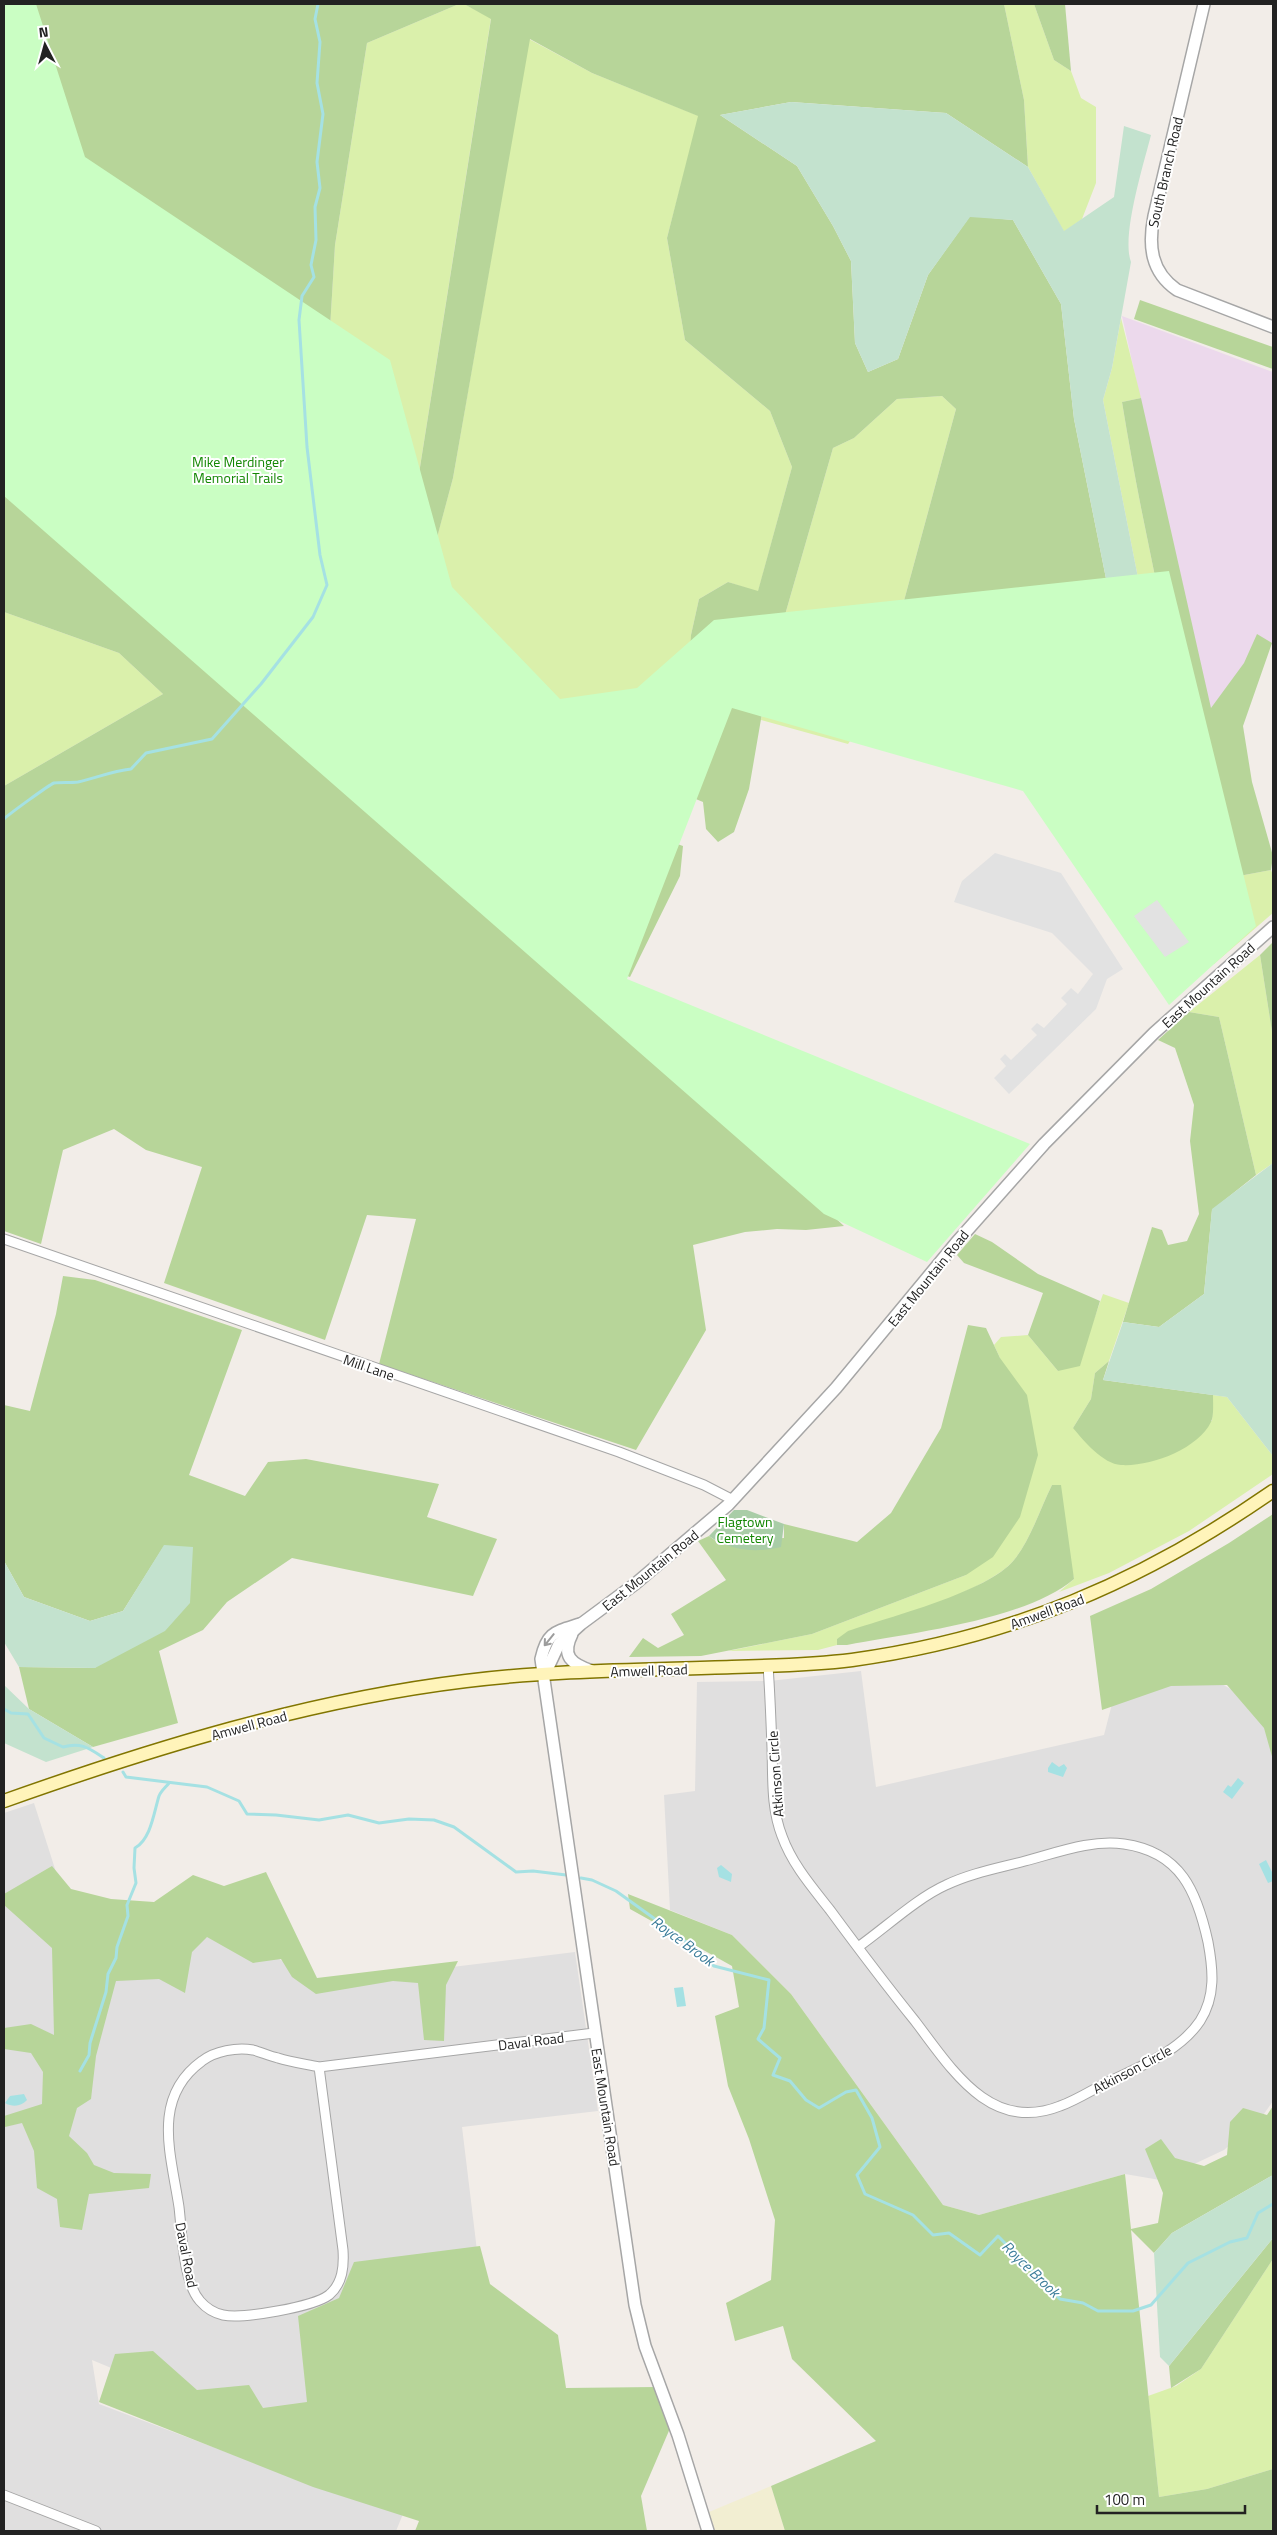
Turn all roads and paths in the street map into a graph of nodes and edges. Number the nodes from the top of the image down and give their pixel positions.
1 (1204, 4) edge
2 (1273, 327) edge
3 (1273, 927) edge
4 (4, 1239) edge
5 (1273, 1491) edge
6 (733, 1500) junction
7 (581, 1624) junction
8 (572, 1634) junction
9 (768, 1666) junction
10 (596, 1672) junction
11 (545, 1674) junction
12 (4, 1801) edge
13 (858, 1947) junction
14 (594, 2034) junction
15 (318, 2067) junction
16 (4, 2495) edge
17 (96, 2531) edge
18 (708, 2531) edge

1 - 2 street, South Branch Road
3 - 6 street, East Mountain Road
4 - 6 street, Mill Lane
5 - 9 main road, Amwell Road
6 - 7 street, East Mountain Road
7 - 8 street, East Mountain Road
7 -> 11 street, East Mountain Road
8 - 10 street
8 - 11 street, East Mountain Road
9 - 10 main road, Amwell Road
9 - 13 street, Atkinson Circle
10 - 11 main road, Amwell Road
11 - 12 main road, Amwell Road
11 - 14 street, East Mountain Road
13 - 13 street, Atkinson Circle
14 - 15 street, Daval Road
14 - 18 street, East Mountain Road
15 - 15 street, Daval Road
16 - 17 street

